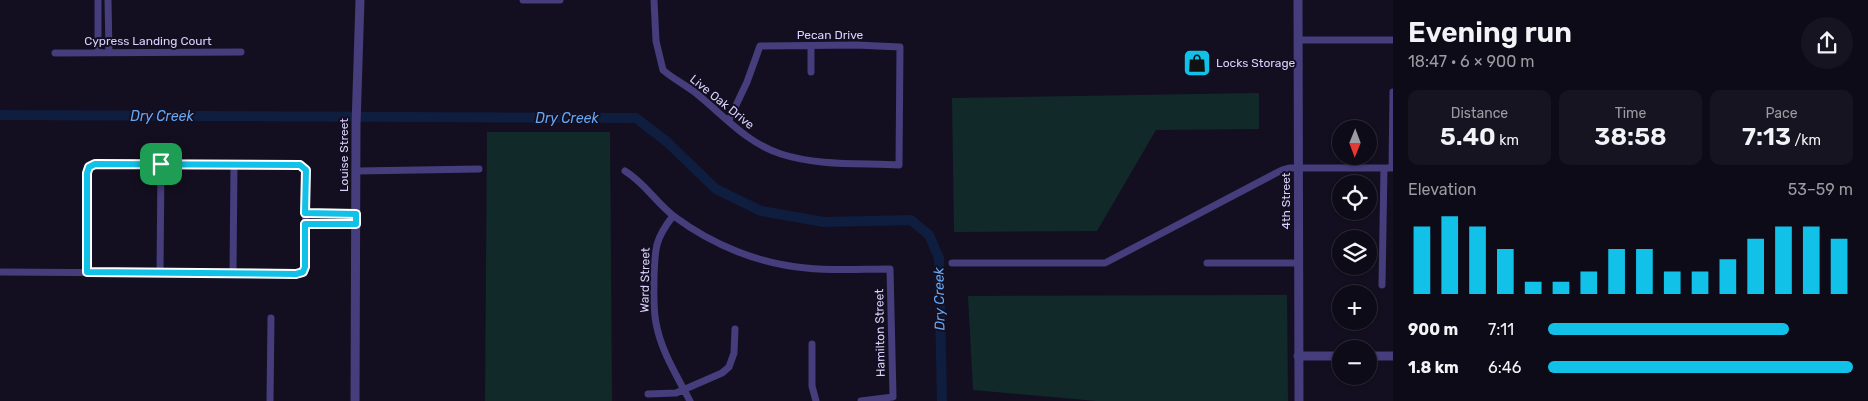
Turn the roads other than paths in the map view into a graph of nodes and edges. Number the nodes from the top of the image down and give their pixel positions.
1 (98, 0) edge
2 (108, 0) edge
3 (360, 0) edge
4 (524, 0) edge
5 (560, 0) edge
6 (654, 0) edge
7 (1298, 0) edge
8 (1298, 40) junction
9 (1393, 40) edge
10 (811, 46) junction
11 (55, 52) dead end
12 (98, 52) junction
13 (109, 52) junction
14 (242, 52) dead end
15 (811, 72) dead end
16 (1393, 92) edge
17 (729, 120) junction
18 (161, 164) junction
19 (234, 165) junction
20 (898, 165) joint
21 (1298, 168) junction
22 (1384, 168) junction
23 (1393, 168) edge
24 (479, 169) dead end
25 (357, 171) junction
26 (625, 171) dead end
27 (305, 213) junction
28 (356, 214) junction
29 (673, 216) junction
30 (305, 224) junction
31 (356, 224) junction
32 (1208, 262) dead end
33 (952, 263) dead end
34 (1299, 263) junction
35 (0, 272) edge
36 (87, 272) junction
37 (160, 273) junction
38 (233, 274) junction
39 (1382, 285) dead end
40 (271, 318) dead end
41 (735, 329) dead end
42 (812, 344) dead end
43 (1298, 356) junction
44 (1332, 356) edge
45 (1377, 356) edge
46 (1393, 356) edge
47 (685, 390) junction
48 (648, 394) dead end
49 (270, 401) edge
50 (355, 401) edge
51 (690, 401) edge
52 (816, 401) edge
53 (862, 401) edge
54 (1299, 401) edge

1 - 12 street
2 - 13 street
3 - 25 street, Louise Street
4 - 5 street
6 - 17 street, Live Oak Drive
7 - 8 street, 4th Street
8 - 9 street
8 - 21 street, 4th Street
10 - 15 street
10 - 17 street, Pecan Drive
10 - 20 street, Pecan Drive
11 - 12 street, Cypress Landing Court
12 - 13 street, Cypress Landing Court
13 - 14 street, Cypress Landing Court
16 - 23 street
17 - 20 street, Live Oak Drive
18 - 19 street
18 - 36 street
18 - 37 street
19 - 27 street
19 - 38 street
21 - 22 street
21 - 33 street
21 - 34 street, 4th Street
22 - 23 street
22 - 39 street
24 - 25 street
25 - 28 street, Louise Street
26 - 29 street
27 - 28 street
27 - 30 street
28 - 31 street, Louise Street
29 - 47 street, Ward Street
29 - 53 street, Hamilton Street
30 - 31 street
30 - 38 street
31 - 50 street, Louise Street
32 - 34 street
34 - 43 street, 4th Street
35 - 36 street
36 - 37 street
37 - 38 street
40 - 49 street
41 - 47 street
42 - 52 street
43 - 44 street
43 - 54 street, 4th Street
45 - 46 street
47 - 48 street
47 - 51 street, Ward Street

